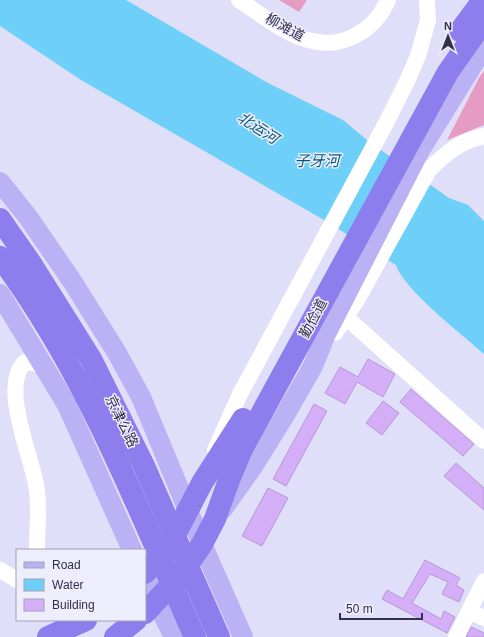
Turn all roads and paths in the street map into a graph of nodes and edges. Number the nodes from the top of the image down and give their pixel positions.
1 (239, 0) edge
2 (388, 0) edge
3 (427, 0) edge
4 (438, 0) edge
5 (483, 0) edge
6 (428, 20) junction
7 (484, 21) edge
8 (484, 47) edge
9 (484, 136) edge
10 (0, 182) edge
11 (0, 219) edge
12 (348, 255) junction
13 (0, 257) edge
14 (0, 294) edge
15 (342, 314) junction
16 (50, 375) junction
17 (484, 441) edge
18 (188, 511) junction
19 (215, 519) junction
20 (202, 544) junction
21 (130, 546) edge
22 (37, 549) edge
23 (0, 570) edge
24 (16, 579) edge
25 (177, 579) junction
26 (484, 581) edge
27 (147, 590) edge
28 (469, 611) junction
29 (232, 612) junction
30 (484, 618) edge
31 (83, 621) edge
32 (135, 621) edge
33 (48, 637) edge
34 (115, 637) edge
35 (174, 637) edge
36 (195, 637) edge
37 (219, 637) edge
38 (243, 637) edge
39 (456, 637) edge

1 - 2 street, 柳滩道
3 - 6 street
4 - 6 street
5 - 12 highway, 勤俭道
6 - 12 street
7 - 12 highway, 勤俭道
8 - 12 main road
9 - 12 street
10 - 18 main road
11 - 37 highway, 京津公路
12 - 15 main road
12 - 18 highway, 勤俭道
12 - 19 highway, 勤俭道
13 - 36 highway, 京津公路
14 - 16 main road
15 - 17 street
15 - 19 main road
16 - 21 main road
16 - 22 street
18 - 20 main road
18 - 27 highway, 勤俭道
19 - 20 highway, 勤俭道
20 - 25 highway, 勤俭道
20 - 29 main road
23 - 24 street
25 - 27 highway, 勤俭道
25 - 29 main road
26 - 28 street
27 - 35 main road
28 - 30 street
28 - 39 street
29 - 38 main road
31 - 33 highway
32 - 34 highway

